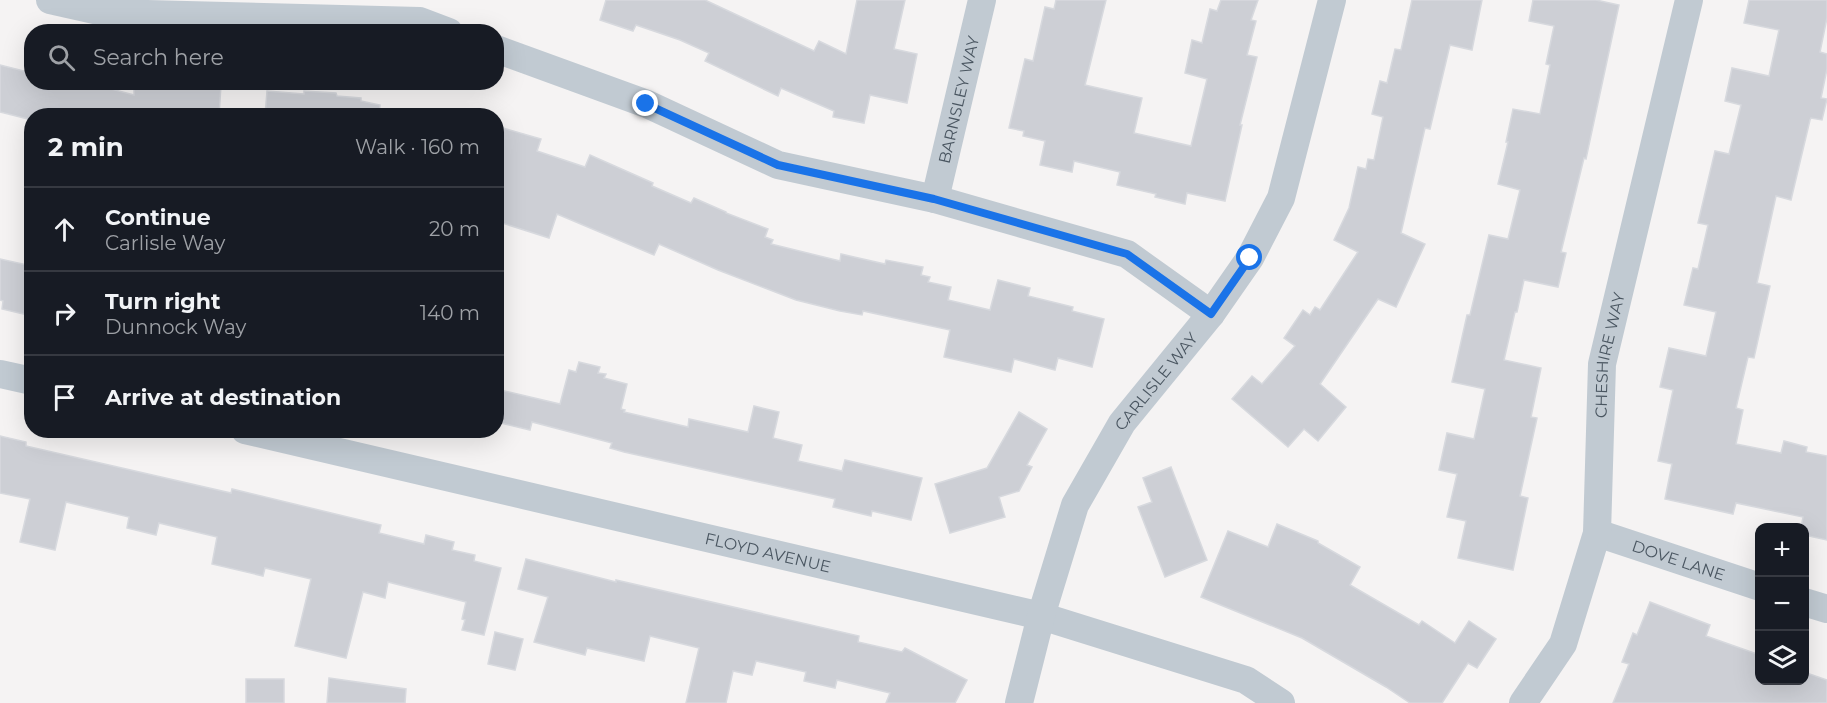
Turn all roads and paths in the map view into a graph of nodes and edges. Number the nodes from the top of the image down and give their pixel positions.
1 (50, 0) edge
2 (982, 0) edge
3 (1332, 0) edge
4 (1689, 0) edge
5 (428, 24) edge
6 (504, 52) edge
7 (934, 199) junction
8 (1211, 314) junction
9 (0, 374) edge
10 (24, 379) edge
11 (279, 438) edge
12 (1597, 533) junction
13 (1755, 585) edge
14 (1809, 604) edge
15 (1827, 609) edge
16 (1041, 616) junction
17 (1019, 703) edge
18 (1281, 703) edge
19 (1523, 703) edge

1 - 5 street
2 - 7 street, BARNSLEY WAY
3 - 8 street, CARLISLE WAY
4 - 12 street, CHESHIRE WAY
6 - 7 street
7 - 8 street
8 - 16 street, CARLISLE WAY
9 - 10 street
11 - 16 street, FLOYD AVENUE
12 - 13 street, DOVE LANE
12 - 19 street, CHESHIRE WAY
14 - 15 street
16 - 17 street, CARLISLE WAY
16 - 18 street, FLOYD AVENUE

